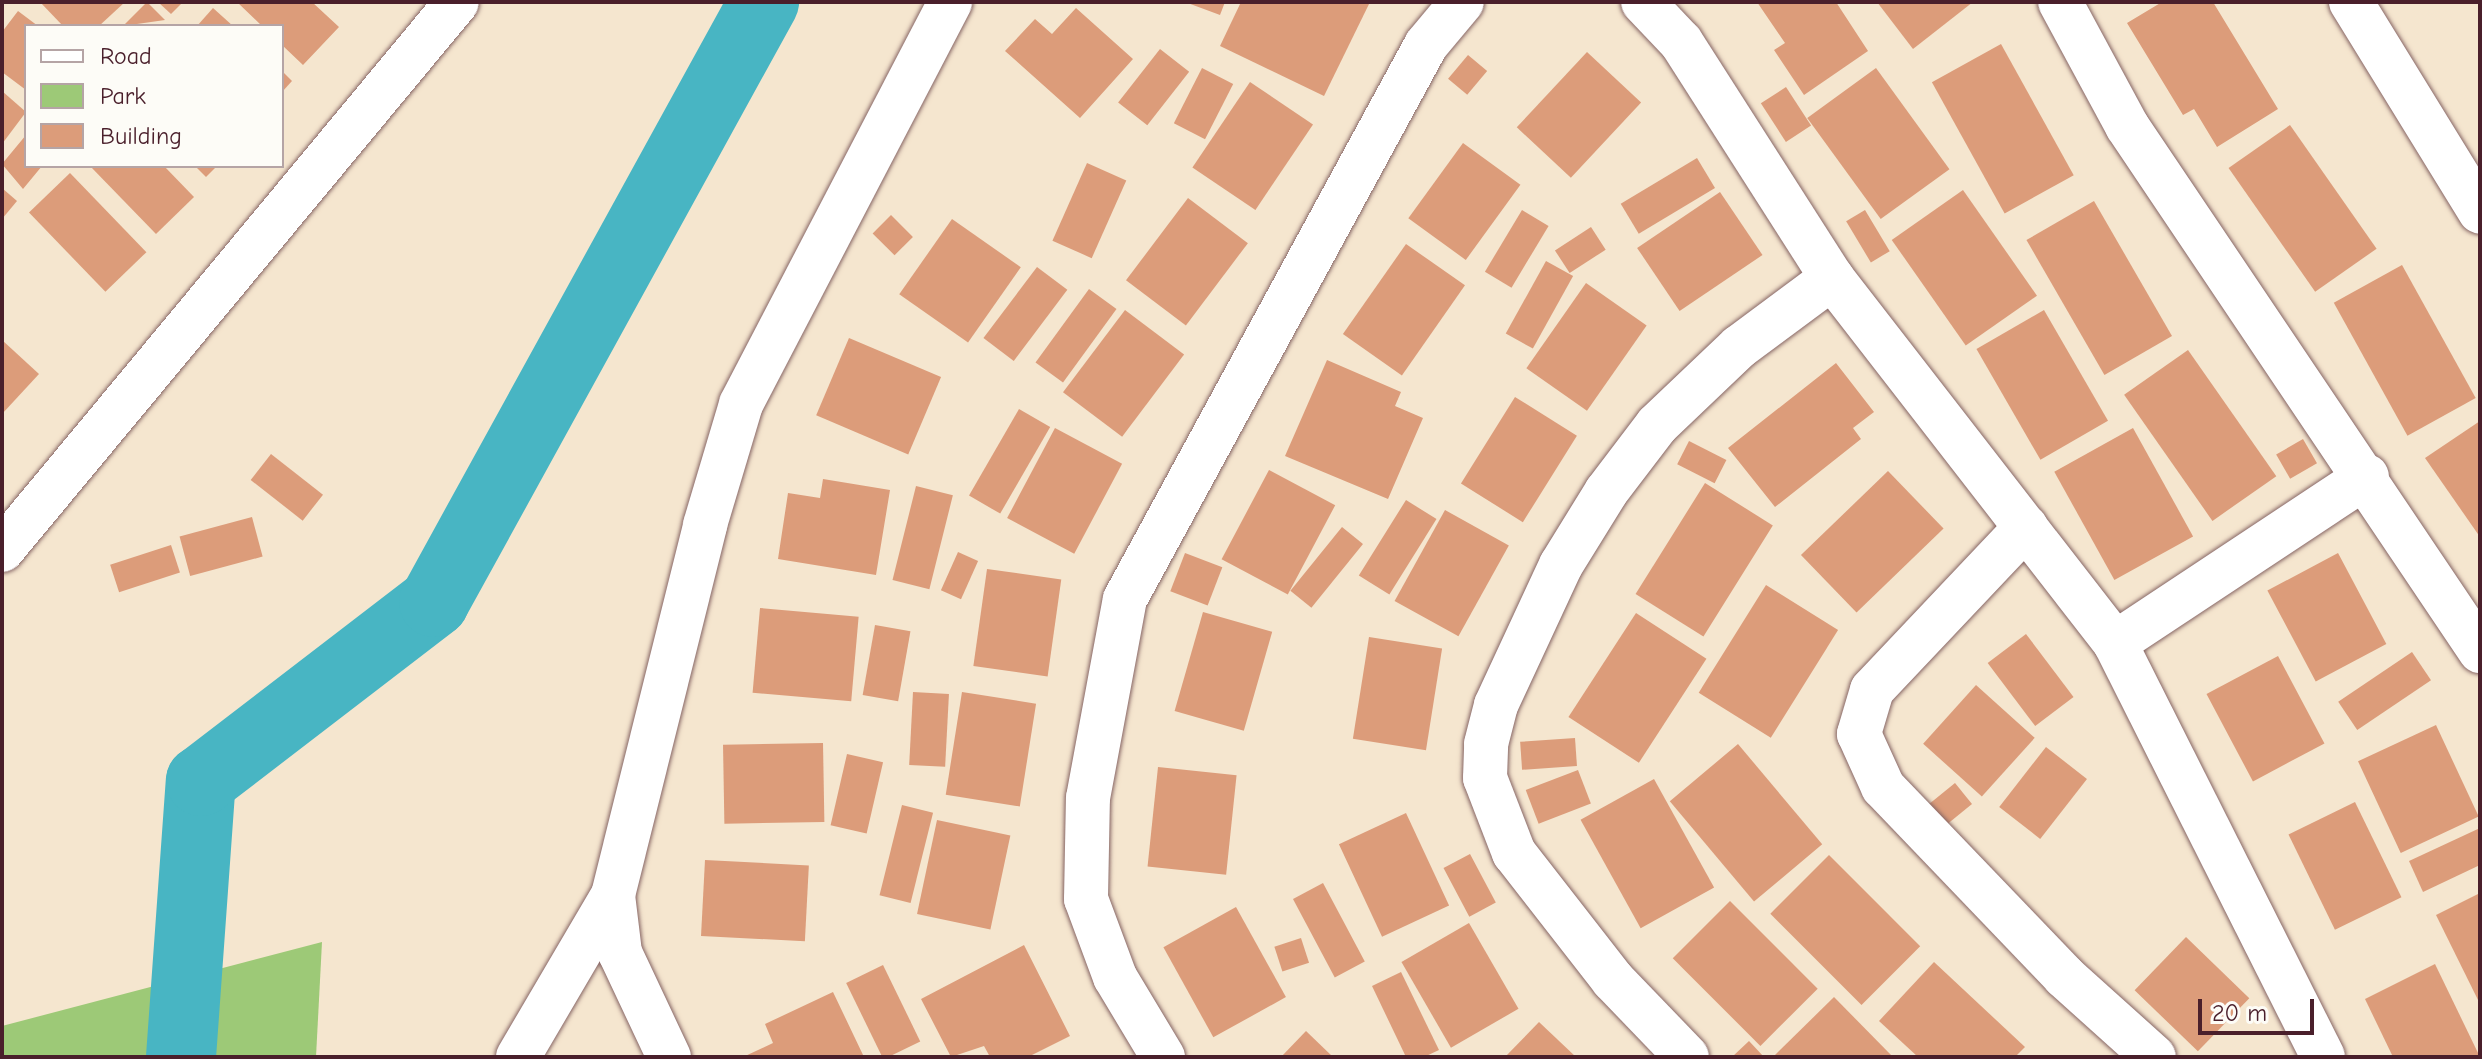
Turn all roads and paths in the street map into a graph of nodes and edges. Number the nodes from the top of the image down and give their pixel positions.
1 (457, 2) edge
2 (950, 2) edge
3 (1462, 2) edge
4 (1643, 2) edge
5 (2060, 2) edge
6 (2351, 2) edge
7 (2480, 212) edge
8 (1832, 278) junction
9 (2367, 476) junction
10 (2026, 527) junction
11 (2, 550) edge
12 (2115, 643) junction
13 (2480, 651) edge
14 (613, 895) junction
15 (518, 1057) edge
16 (669, 1057) edge
17 (1163, 1057) edge
18 (1687, 1057) edge
19 (2154, 1057) edge
20 (2323, 1057) edge

1 - 11 street
2 - 14 street
3 - 17 street
4 - 8 street
5 - 9 street
6 - 7 street
8 - 10 street
8 - 18 street
9 - 12 street
9 - 13 street
10 - 12 street
10 - 19 street
12 - 20 street
14 - 15 street
14 - 16 street

